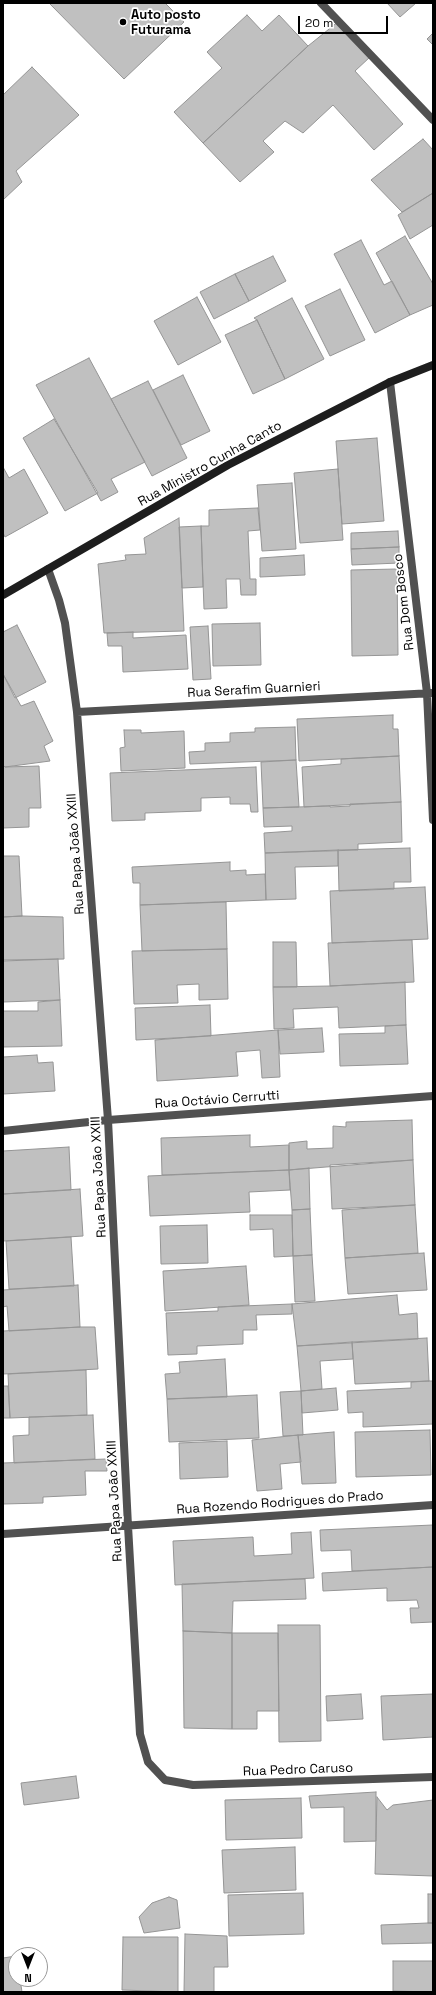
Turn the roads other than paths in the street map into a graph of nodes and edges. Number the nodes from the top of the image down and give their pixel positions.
1 (321, 3) edge
2 (433, 120) edge
3 (433, 365) edge
4 (390, 382) junction
5 (48, 569) junction
6 (3, 595) edge
7 (430, 693) edge
8 (77, 712) junction
9 (433, 820) edge
10 (433, 1096) edge
11 (108, 1120) junction
12 (3, 1131) edge
13 (433, 1505) edge
14 (128, 1526) junction
15 (3, 1534) edge
16 (433, 1777) edge
17 (165, 1780) joint

1 - 2 street
3 - 4 street, Rua Ministro Cunha Canto
4 - 5 street, Rua Ministro Cunha Canto
4 - 7 street, Rua Dom Bosco
5 - 6 street, Rua Ministro Cunha Canto
5 - 8 street, Rua Papa João XXIII
7 - 8 street, Rua Serafim Guarnieri
7 - 9 street, Rua Dom Bosco
8 - 11 street, Rua Papa João XXIII
10 - 11 street, Rua Octávio Cerrutti
11 - 12 street, Rua Octávio Cerrutti
11 - 14 street, Rua Papa João XXIII
13 - 14 street, Rua Rozendo Rodrigues do Prado
14 - 15 street, Rua Rozendo Rodrigues do Prado
14 - 17 street, Rua Papa João XXIII
16 - 17 street, Rua Pedro Caruso

